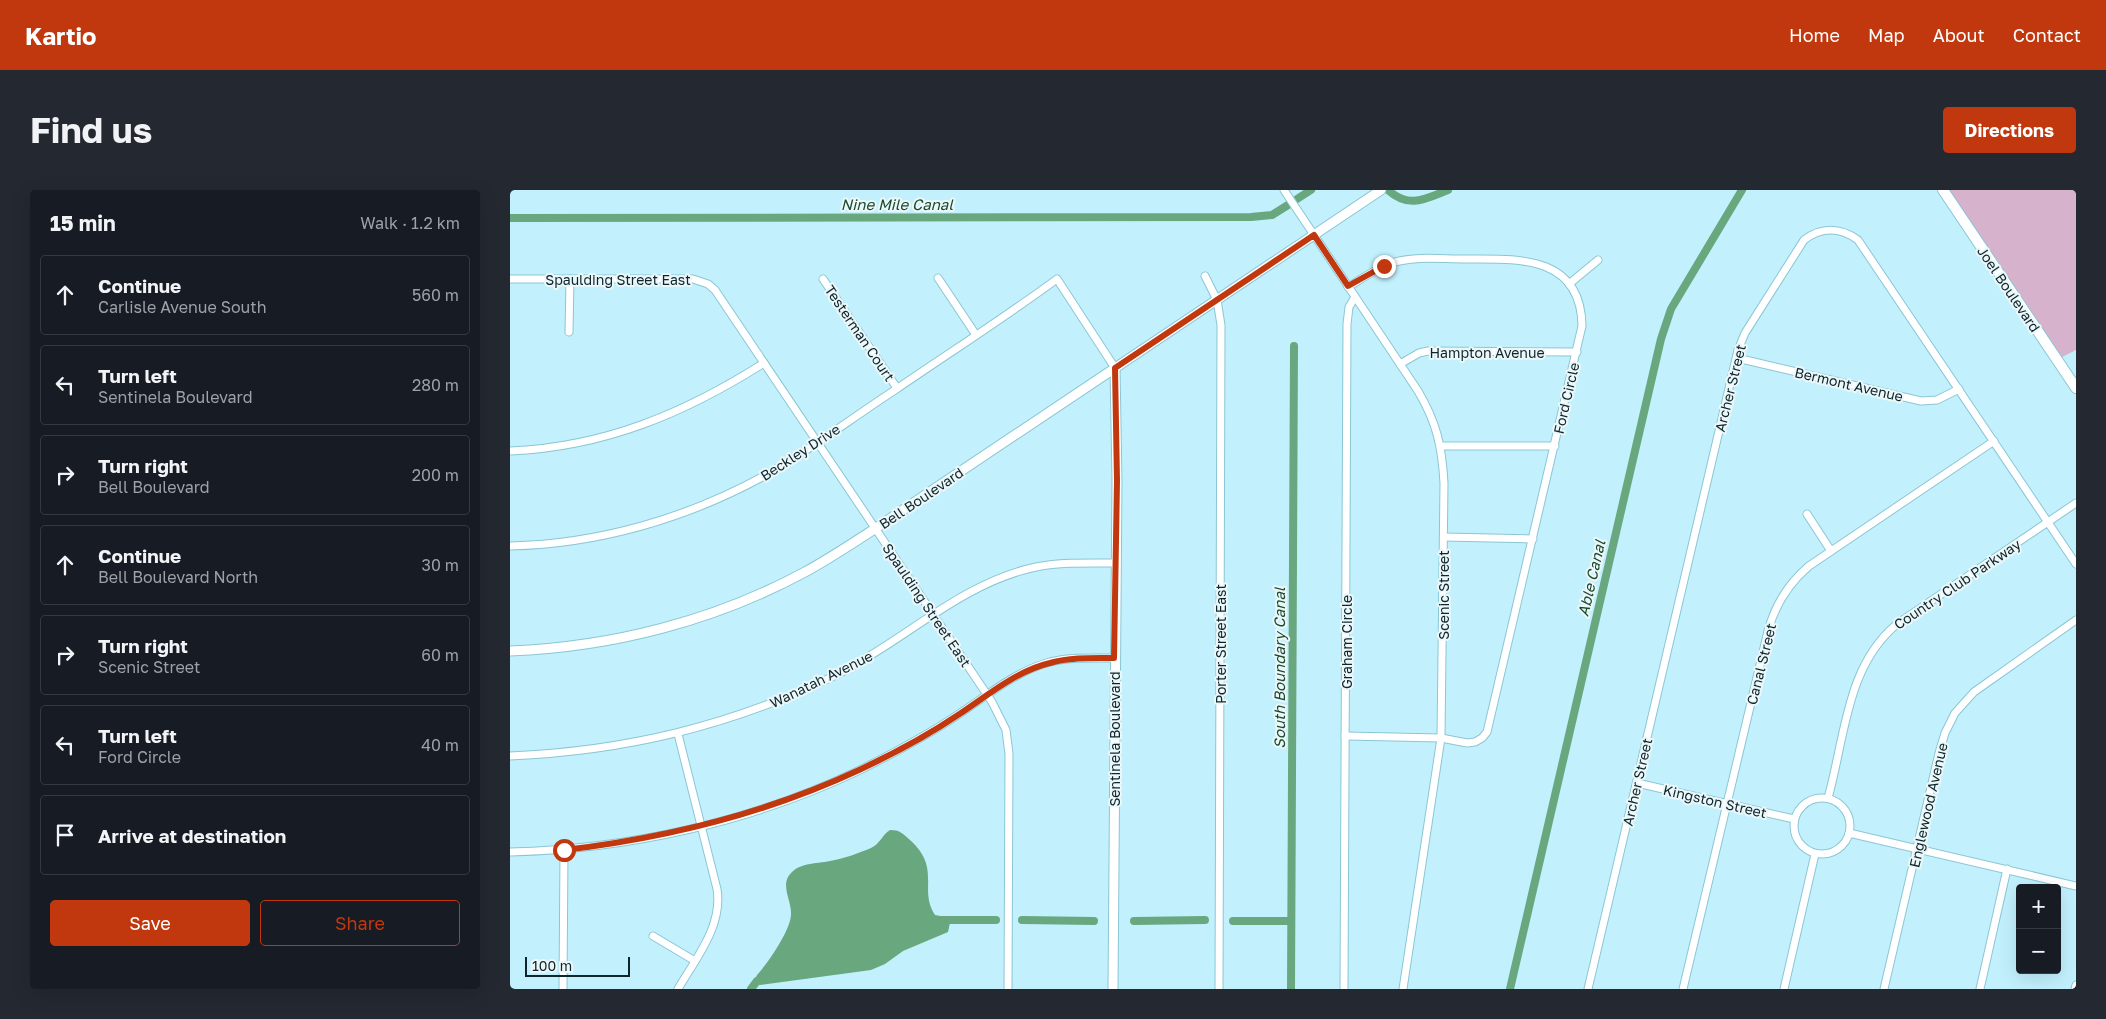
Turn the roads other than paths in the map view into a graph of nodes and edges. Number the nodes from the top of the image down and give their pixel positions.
1 (1284, 190) edge
2 (1943, 190) edge
3 (1379, 192) edge
4 (1314, 235) junction
5 (1598, 260) dead end
6 (1205, 276) dead end
7 (938, 278) dead end
8 (510, 279) edge
9 (570, 279) junction
10 (823, 279) dead end
11 (1569, 284) junction
12 (1348, 286) junction
13 (1355, 297) junction
14 (1217, 300) junction
15 (569, 332) dead end
16 (976, 335) junction
17 (1577, 352) junction
18 (1737, 358) junction
19 (764, 363) junction
20 (1400, 364) junction
21 (1115, 368) junction
22 (897, 388) junction
23 (2076, 388) edge
24 (1959, 389) junction
25 (1994, 441) junction
26 (817, 442) junction
27 (1441, 446) junction
28 (1555, 446) junction
29 (510, 451) edge
30 (2076, 503) edge
31 (1807, 514) dead end
32 (2048, 522) junction
33 (876, 528) junction
34 (1444, 537) junction
35 (1533, 539) junction
36 (510, 546) edge
37 (1831, 551) junction
38 (1115, 563) junction
39 (2076, 564) edge
40 (934, 615) junction
41 (2076, 620) edge
42 (510, 651) edge
43 (1114, 658) junction
44 (987, 695) junction
45 (678, 734) junction
46 (1345, 736) junction
47 (1442, 738) junction
48 (510, 756) edge
49 (1637, 783) junction
50 (1828, 798) junction
51 (1727, 804) junction
52 (1794, 819) junction
53 (701, 826) junction
54 (1850, 832) junction
55 (1917, 849) junction
56 (564, 850) junction
57 (510, 852) edge
58 (1815, 854) junction
59 (2007, 869) junction
60 (2076, 886) edge
61 (653, 936) dead end
62 (695, 961) junction
63 (2076, 984) edge
64 (563, 989) edge
65 (678, 989) edge
66 (1008, 989) edge
67 (1113, 989) edge
68 (1218, 989) edge
69 (1344, 989) edge
70 (1403, 989) edge
71 (1588, 989) edge
72 (1683, 989) edge
73 (1784, 989) edge
74 (1884, 989) edge
75 (1980, 989) edge
76 (2075, 989) edge

1 - 4 street, Scenic Street
2 - 23 main road, Joel Boulevard
3 - 4 street, Bell Boulevard
4 - 12 street, Scenic Street
4 - 14 street, Bell Boulevard
5 - 11 street
6 - 14 street, Porter Street East
7 - 16 street
8 - 9 street, Spaulding Street East
9 - 15 street
9 - 19 street, Spaulding Street East
10 - 22 street, Testerman Court
11 - 12 street, Ford Circle
11 - 17 street, Ford Circle
12 - 13 street, Scenic Street
13 - 20 street, Scenic Street
13 - 46 street, Graham Circle
14 - 21 street, Bell Boulevard
14 - 68 street, Porter Street East
16 - 21 street, Beckley Drive
16 - 22 street, Beckley Drive
17 - 20 street, Hampton Avenue
17 - 28 street, Ford Circle
18 - 24 street, Bermont Avenue
18 - 24 street, Archer Street
18 - 49 street, Archer Street
19 - 26 street, Spaulding Street East
19 - 29 street
20 - 27 street, Scenic Street
21 - 33 street, Bell Boulevard
21 - 38 street, Sentinela Boulevard
22 - 26 street, Beckley Drive
24 - 25 street, Archer Street
25 - 32 street, Archer Street
25 - 37 street, Canal Street
26 - 33 street, Spaulding Street East
26 - 36 street, Beckley Drive
27 - 28 street
27 - 34 street, Scenic Street
28 - 35 street, Ford Circle
30 - 32 street, Country Club Parkway
31 - 37 street
32 - 39 street, Archer Street
32 - 50 street, Country Club Parkway
33 - 40 street, Spaulding Street East
33 - 42 street, Bell Boulevard
34 - 35 street
34 - 47 street, Scenic Street
35 - 47 street, Ford Circle
37 - 51 street, Canal Street
38 - 40 street, Wanatah Avenue
38 - 43 street, Sentinela Boulevard
40 - 44 street, Spaulding Street East
40 - 45 street, Wanatah Avenue
41 - 55 street, Englewood Avenue
43 - 44 street
43 - 67 street, Sentinela Boulevard
44 - 53 street
44 - 66 street, Spaulding Street East
45 - 48 street, Wanatah Avenue
45 - 53 street
46 - 47 street
46 - 69 street, Graham Circle
47 - 70 street, Scenic Street
49 - 51 street, Kingston Street
49 - 71 street, Archer Street
50 - 52 street
50 - 54 street
51 - 52 street, Kingston Street
51 - 72 street, Canal Street
52 - 58 street
53 - 56 street
53 - 62 street
54 - 55 street
54 - 58 street
55 - 59 street
55 - 74 street, Englewood Avenue
56 - 57 street
56 - 64 street
58 - 73 street
59 - 60 street
59 - 75 street
61 - 62 street
62 - 65 street
63 - 76 street

